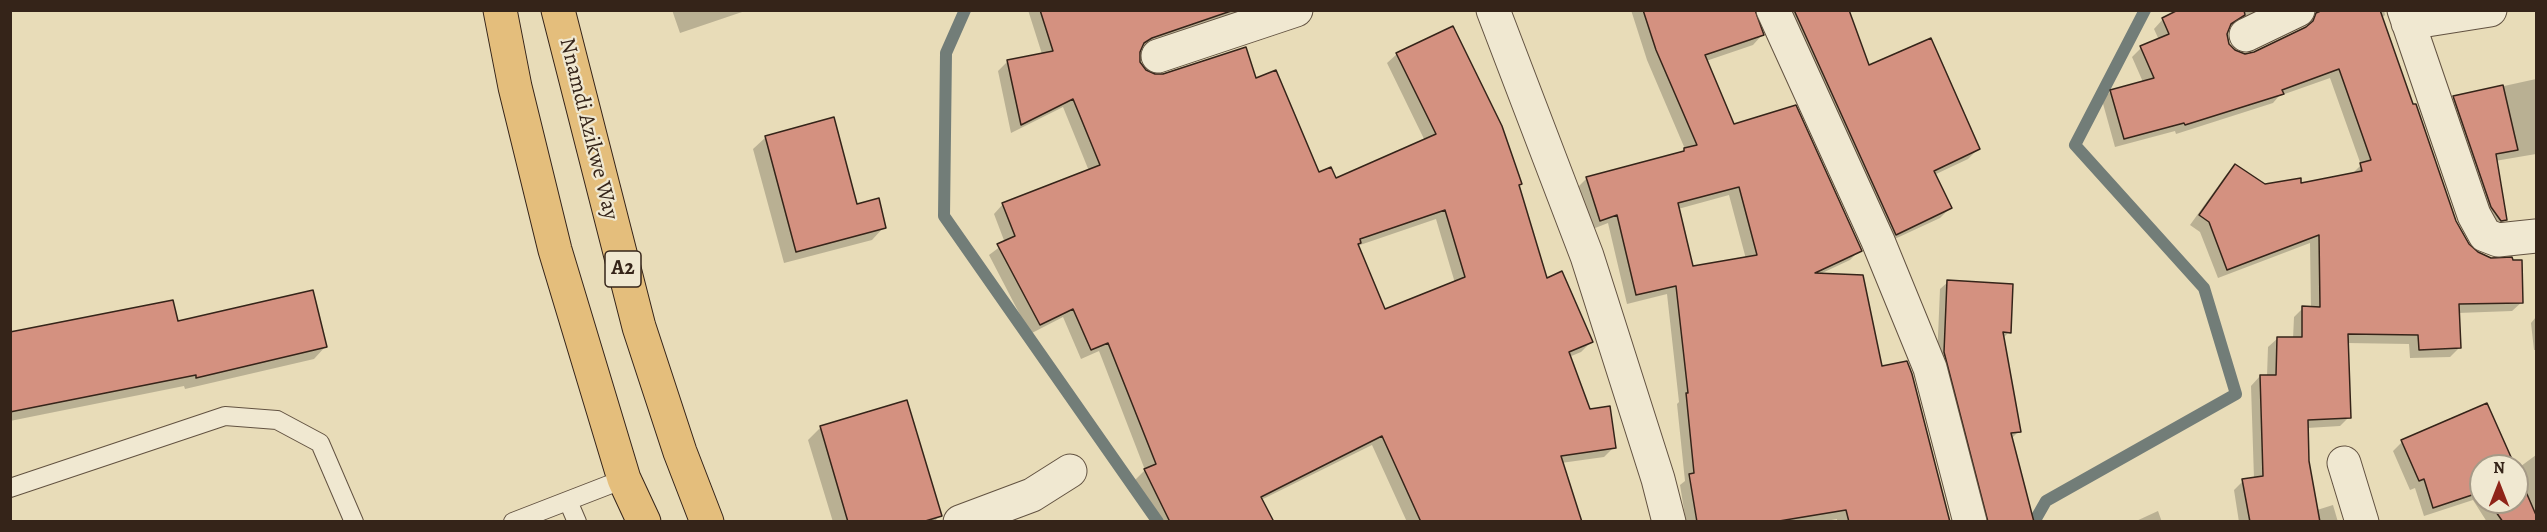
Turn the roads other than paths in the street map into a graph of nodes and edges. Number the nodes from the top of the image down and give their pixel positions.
1 (500, 10) edge
2 (558, 10) edge
3 (1296, 10) edge
4 (1493, 10) edge
5 (1773, 10) edge
6 (2298, 10) edge
7 (2490, 10) edge
8 (2406, 17) edge
9 (2246, 35) dead end
10 (1158, 56) dead end
11 (2536, 236) edge
12 (2344, 463) dead end
13 (1070, 471) dead end
14 (624, 479) junction
15 (10, 488) edge
16 (568, 501) junction
17 (354, 522) edge
18 (513, 522) edge
19 (577, 522) edge
20 (644, 522) edge
21 (707, 522) edge
22 (960, 522) edge
23 (1669, 522) edge
24 (1970, 522) edge
25 (2362, 522) edge

1 - 14 highway
2 - 21 highway, Nnamdi Azikwe Way / A2
3 - 10 street
4 - 23 street
5 - 24 street
6 - 9 street
7 - 8 street
8 - 11 street
12 - 25 street
13 - 22 street
14 - 16 lane
14 - 20 highway
15 - 17 lane
16 - 18 lane
16 - 19 lane

